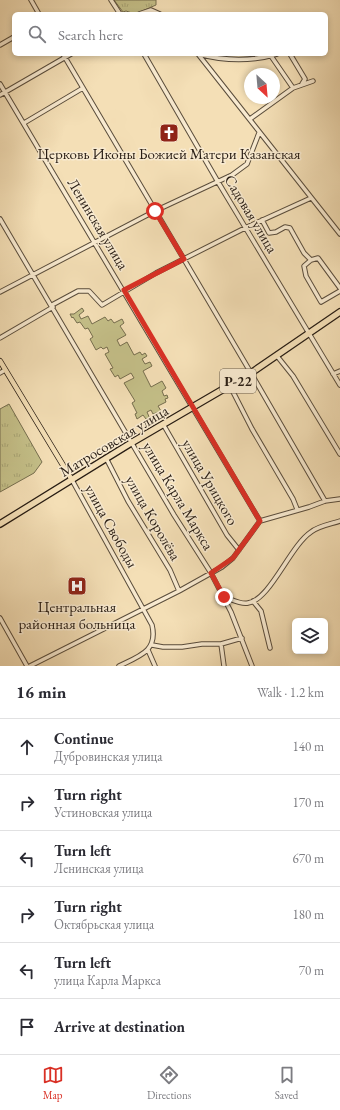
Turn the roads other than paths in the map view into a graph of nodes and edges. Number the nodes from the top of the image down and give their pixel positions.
1 (31, 0) edge
2 (111, 0) edge
3 (38, 12) edge
4 (119, 12) edge
5 (144, 12) edge
6 (156, 12) edge
7 (12, 38) edge
8 (0, 45) edge
9 (64, 56) edge
10 (145, 56) edge
11 (200, 56) edge
12 (207, 56) edge
13 (271, 56) joint
14 (291, 56) edge
15 (313, 81) dead end
16 (0, 84) edge
17 (302, 84) junction
18 (83, 88) junction
19 (293, 88) junction
20 (5, 93) junction
21 (0, 96) edge
22 (250, 119) junction
23 (24, 123) junction
24 (259, 133) junction
25 (218, 182) junction
26 (311, 198) junction
27 (155, 211) junction
28 (0, 218) edge
29 (262, 220) junction
30 (245, 228) junction
31 (340, 234) edge
32 (94, 244) junction
33 (184, 259) junction
34 (311, 260) junction
35 (34, 274) junction
36 (340, 288) edge
37 (124, 290) junction
38 (340, 291) edge
39 (0, 292) edge
40 (52, 306) junction
41 (340, 312) edge
42 (308, 334) junction
43 (0, 338) edge
44 (277, 356) junction
45 (0, 361) edge
46 (5, 370) junction
47 (340, 371) edge
48 (0, 372) edge
49 (251, 373) junction
50 (333, 374) junction
51 (230, 386) junction
52 (340, 386) edge
53 (192, 408) junction
54 (163, 424) junction
55 (131, 443) junction
56 (340, 454) edge
57 (106, 458) junction
58 (72, 480) junction
59 (340, 499) edge
60 (324, 501) junction
61 (297, 510) junction
62 (260, 521) junction
63 (340, 521) edge
64 (0, 524) edge
65 (239, 550) junction
66 (211, 573) junction
67 (179, 591) junction
68 (224, 597) junction
69 (253, 601) junction
70 (144, 609) junction
71 (0, 618) edge
72 (242, 638) junction
73 (221, 644) junction
74 (152, 645) junction
75 (270, 648) dead end
76 (148, 650) junction
77 (27, 666) edge
78 (30, 666) edge
79 (119, 666) edge
80 (155, 666) edge
81 (224, 666) edge
82 (252, 666) edge

1 - 3 street
2 - 4 street
5 - 6 street
7 - 8 street
9 - 18 street
9 - 20 street
10 - 25 street, Садовая улица
11 - 22 street
12 - 13 street
13 - 19 street
14 - 17 street
15 - 17 street
16 - 20 street, Ленинская улица
17 - 19 street
18 - 23 street
18 - 27 street
19 - 22 street
20 - 21 street
20 - 23 street, Ленинская улица
22 - 24 street
23 - 32 street, Ленинская улица
24 - 25 street
24 - 26 street
25 - 27 street
25 - 30 street, Садовая улица
26 - 29 street
26 - 31 street
27 - 32 street
27 - 33 street
28 - 35 street, улица Карла Маркса
29 - 30 street
29 - 34 street
30 - 33 street
30 - 42 street, Садовая улица
32 - 35 street
32 - 37 street, Ленинская улица
33 - 37 street
33 - 49 street
34 - 36 street
34 - 38 street
35 - 39 street
35 - 40 street, улица Карла Маркса
37 - 40 street
37 - 53 street, Ленинская улица
40 - 43 street
40 - 55 street, улица Карла Маркса
41 - 42 highway, Матросовская улица / Р-22
42 - 44 highway, Матросовская улица / Р-22
42 - 50 street, Садовая улица
44 - 49 highway, Матросовская улица / Р-22
44 - 56 street
45 - 46 main road, улица Свободы
46 - 48 street
46 - 58 main road, улица Свободы
47 - 50 street
49 - 51 highway, Матросовская улица / Р-22
49 - 60 street
50 - 52 street, Садовая улица
51 - 53 highway, Матросовская улица / Р-22
51 - 61 street
53 - 54 highway, Матросовская улица / Р-22
53 - 62 street, Ленинская улица
54 - 55 highway, Матросовская улица / Р-22
54 - 65 street, улица Урицкого
55 - 57 highway, Матросовская улица / Р-22
55 - 66 street, улица Карла Маркса
57 - 58 highway, Матросовская улица / Р-22
57 - 67 street, улица Королёва
58 - 64 highway, Матросовская улица / Р-22
58 - 70 street, улица Свободы
59 - 60 street
60 - 61 street
61 - 62 street
62 - 65 street
63 - 69 street
65 - 66 street
66 - 67 street
66 - 68 street, улица Карла Маркса
67 - 70 street
68 - 69 street
68 - 72 street, улица Карла Маркса
69 - 75 street
70 - 74 street, улица Свободы
70 - 78 street
71 - 77 street
72 - 73 street
72 - 82 street, улица Карла Маркса
73 - 74 street
73 - 81 street
74 - 76 street
76 - 79 street
76 - 80 street

